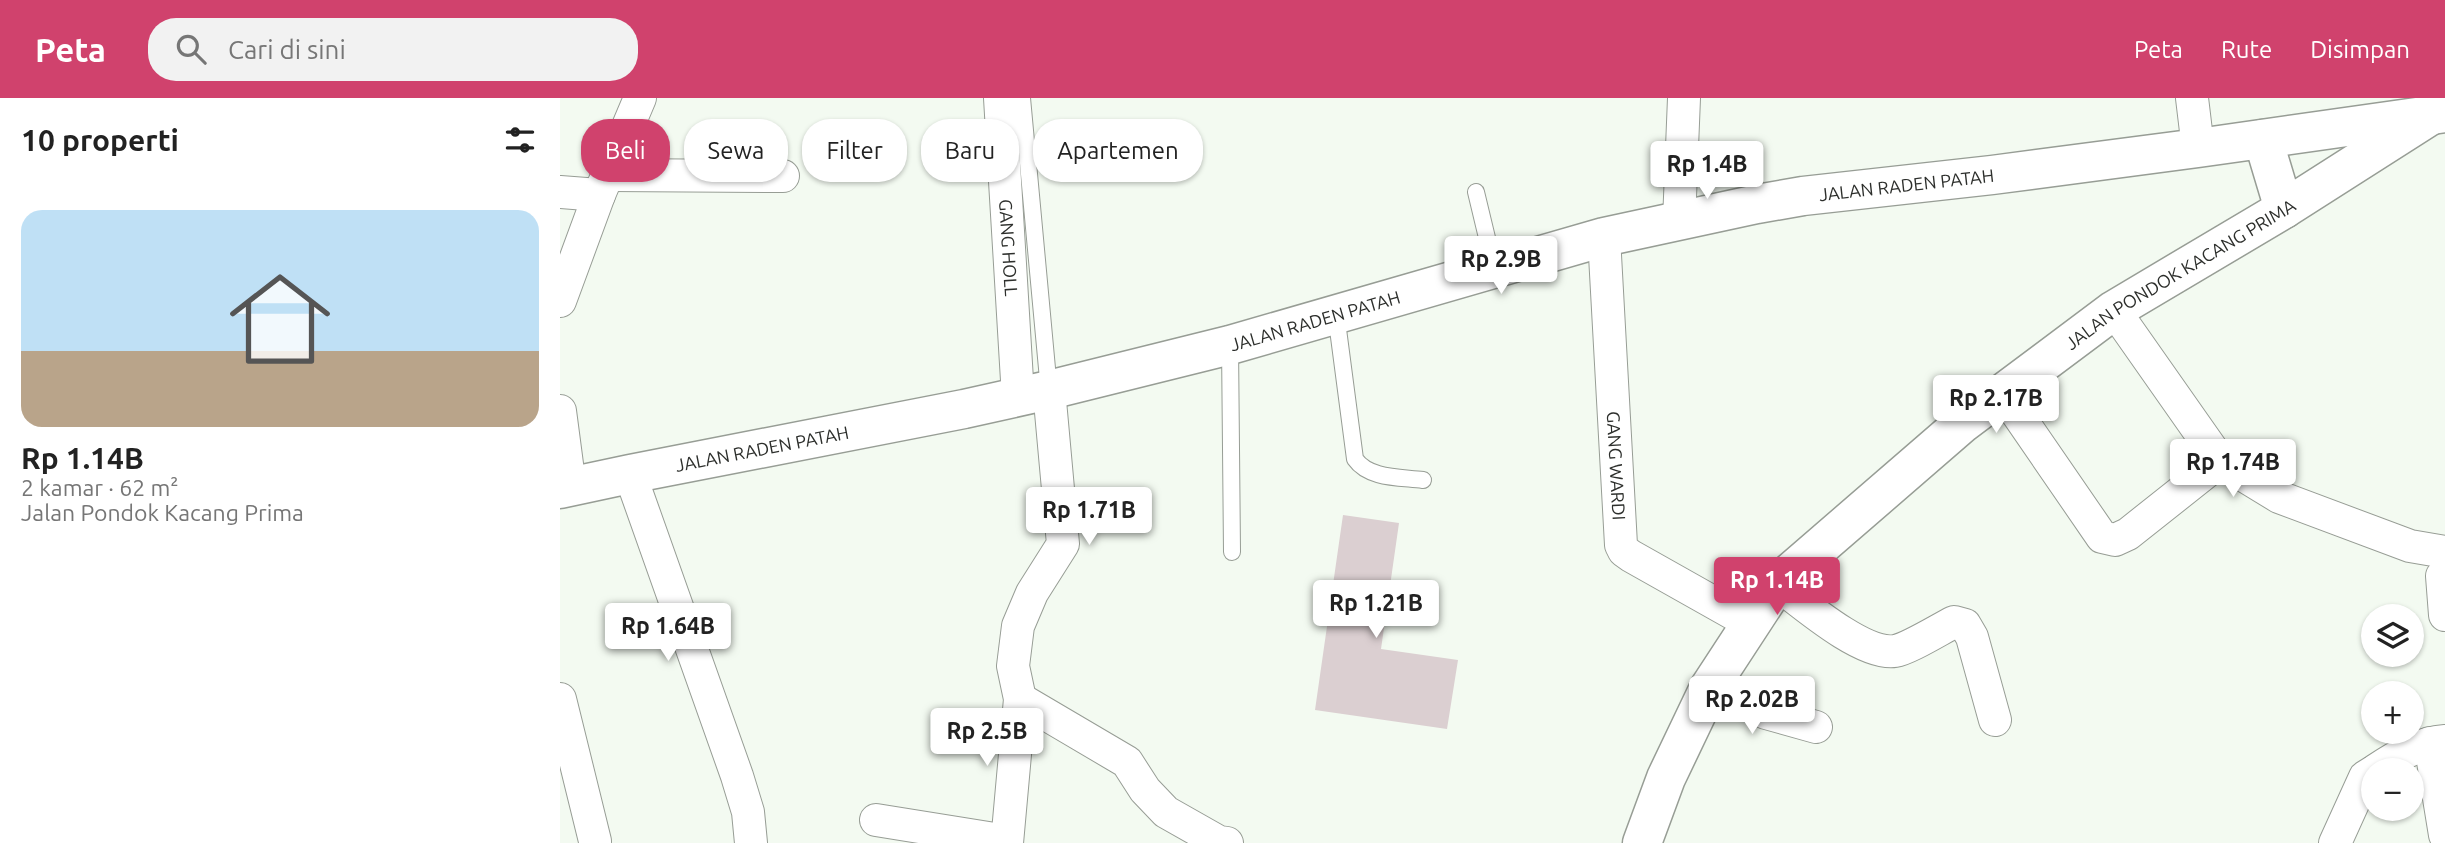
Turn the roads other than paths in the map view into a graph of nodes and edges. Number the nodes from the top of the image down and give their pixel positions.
1 (640, 98) edge
2 (1000, 98) edge
3 (1022, 98) edge
4 (1684, 98) edge
5 (2192, 98) edge
6 (2439, 113) edge
7 (2263, 139) junction
8 (2198, 148) junction
9 (684, 181) edge
10 (604, 185) junction
11 (560, 192) edge
12 (1476, 192) dead end
13 (2284, 209) junction
14 (1679, 222) junction
15 (1604, 237) junction
16 (1494, 267) junction
17 (560, 300) edge
18 (2115, 310) junction
19 (1336, 314) junction
20 (1230, 345) junction
21 (1034, 393) junction
22 (2003, 393) junction
23 (560, 411) edge
24 (2220, 461) junction
25 (630, 474) junction
26 (1423, 480) dead end
27 (565, 488) edge
28 (1232, 552) dead end
29 (2443, 564) edge
30 (1777, 584) junction
31 (2445, 615) edge
32 (1750, 623) junction
33 (1709, 688) junction
34 (560, 699) edge
35 (1020, 699) junction
36 (1994, 720) dead end
37 (1815, 727) dead end
38 (2437, 742) edge
39 (2394, 758) edge
40 (2361, 786) edge
41 (876, 820) dead end
42 (2445, 835) edge
43 (595, 841) dead end
44 (1007, 842) edge
45 (751, 843) edge
46 (1227, 843) edge
47 (1642, 843) edge
48 (2335, 843) edge

1 - 10 street
2 - 21 street, GANG HOLL
3 - 21 lane, GANG HOLL
4 - 14 street
5 - 8 street
6 - 7 main road, JALAN RADEN PATAH
6 - 13 main road, JALAN PONDOK KACANG PRIMA
7 - 8 main road, JALAN RADEN PATAH
7 - 13 main road
8 - 14 main road, JALAN RADEN PATAH
9 - 10 street
10 - 11 street
10 - 17 street
12 - 16 lane
13 - 18 main road, JALAN PONDOK KACANG PRIMA
14 - 15 main road, JALAN RADEN PATAH
15 - 16 main road, JALAN RADEN PATAH
15 - 32 street, GANG WARDI
16 - 19 main road, JALAN RADEN PATAH
18 - 22 main road, JALAN PONDOK KACANG PRIMA
18 - 24 street
19 - 20 main road, JALAN RADEN PATAH
19 - 26 lane
20 - 21 main road, JALAN RADEN PATAH
20 - 28 lane
21 - 25 main road, JALAN RADEN PATAH
21 - 35 street
22 - 24 street
22 - 30 main road, JALAN PONDOK KACANG PRIMA
23 - 27 street
24 - 29 street
25 - 27 main road, JALAN RADEN PATAH
25 - 45 street
29 - 31 street
30 - 32 main road, JALAN PONDOK KACANG PRIMA
30 - 36 street
32 - 33 main road, JALAN PONDOK KACANG PRIMA
33 - 37 street
33 - 47 main road, JALAN PONDOK KACANG PRIMA
34 - 43 street
35 - 44 street
35 - 46 street
38 - 39 street
38 - 42 street
40 - 48 street
41 - 44 street

